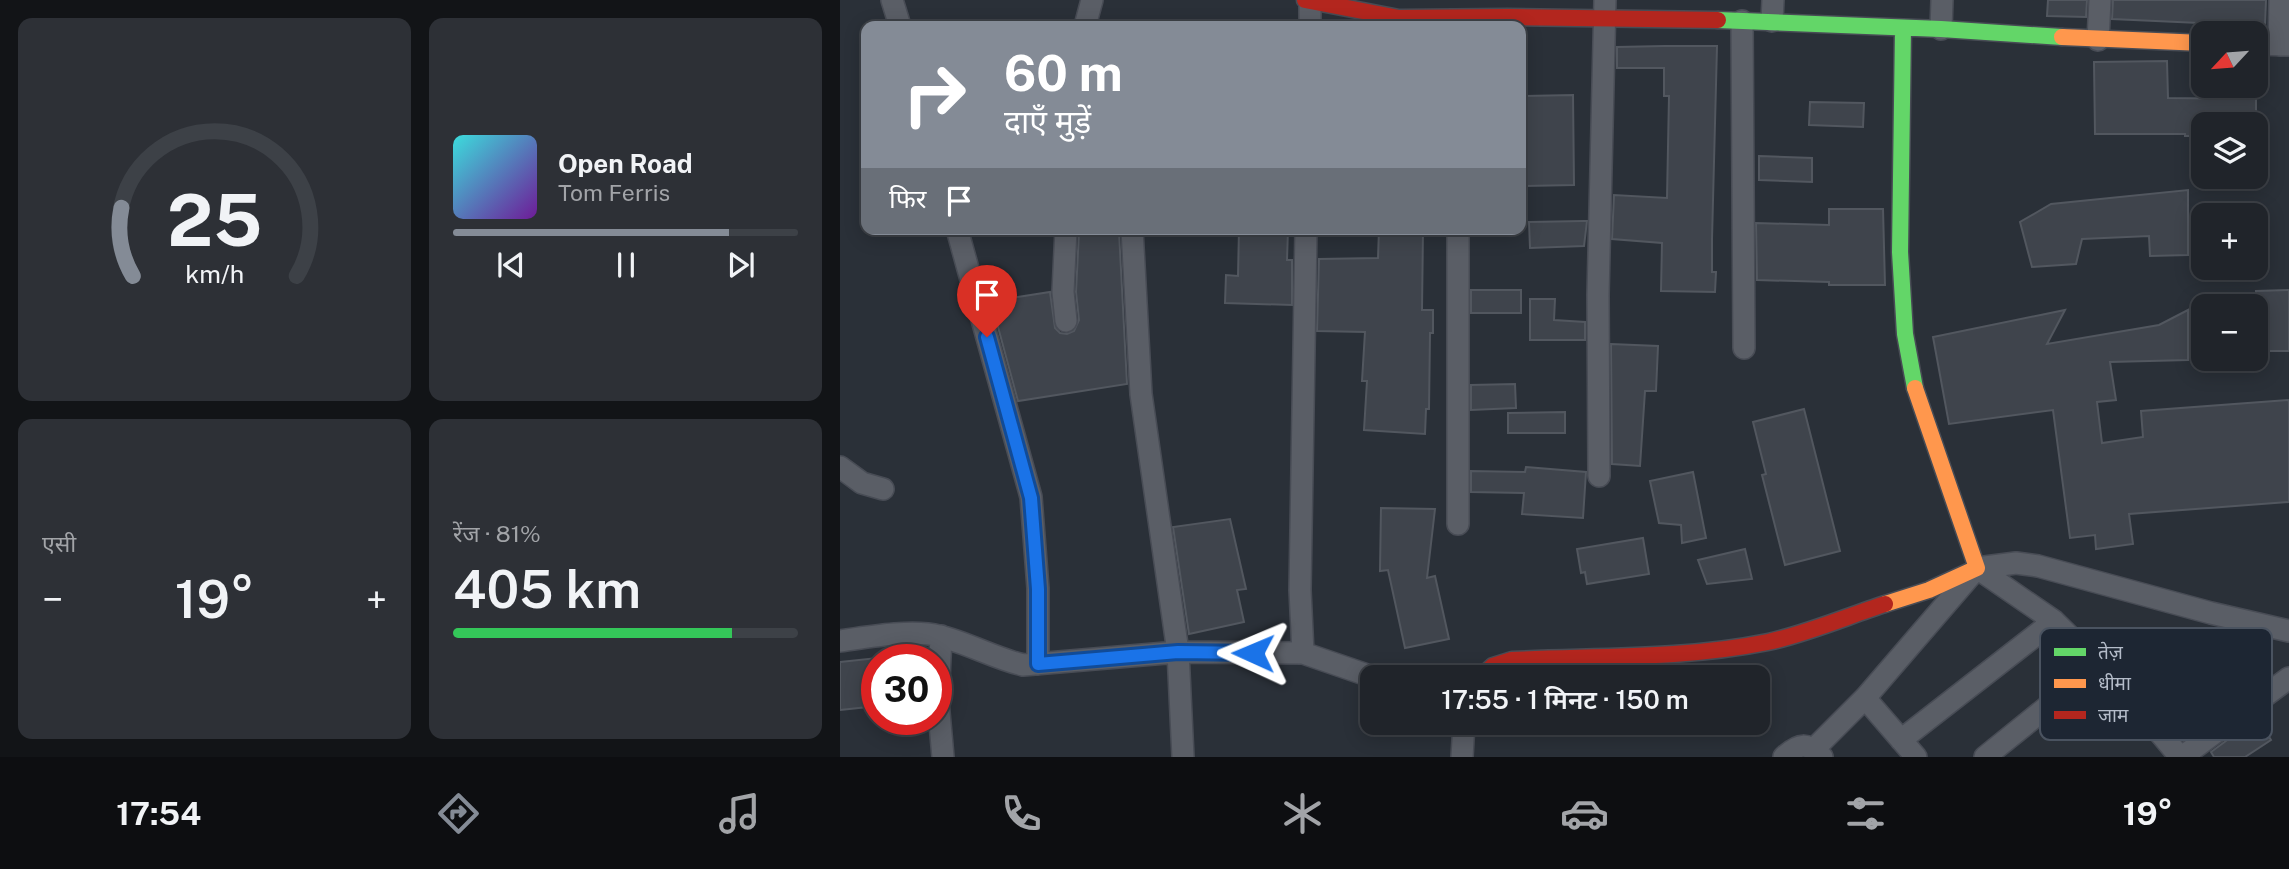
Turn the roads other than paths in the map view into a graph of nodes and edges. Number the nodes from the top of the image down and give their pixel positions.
1 (892, 0) edge
2 (1092, 0) edge
3 (1942, 0) edge
4 (2100, 0) edge
5 (2280, 0) edge
6 (1308, 1) edge
7 (1508, 8) edge
8 (1604, 10) edge
9 (1772, 11) edge
10 (898, 21) edge
11 (1086, 21) edge
12 (1310, 21) edge
13 (1445, 21) edge
14 (1463, 21) edge
15 (1742, 21) junction
16 (1903, 28) junction
17 (1941, 29) junction
18 (2098, 40) junction
19 (2191, 43) edge
20 (2284, 45) edge
21 (959, 235) edge
22 (1066, 235) edge
23 (1132, 235) edge
24 (1306, 235) edge
25 (1458, 235) edge
26 (1066, 321) dead end
27 (1744, 348) dead end
28 (840, 467) edge
29 (1598, 476) dead end
30 (884, 489) dead end
31 (1458, 523) dead end
32 (1977, 568) junction
33 (2054, 621) junction
34 (2045, 628) edge
35 (2061, 628) edge
36 (2289, 631) edge
37 (2040, 632) edge
38 (941, 636) junction
39 (840, 641) edge
40 (1178, 652) junction
41 (1303, 653) junction
42 (1038, 664) junction
43 (1496, 665) edge
44 (1360, 673) edge
45 (2289, 678) edge
46 (2272, 690) edge
47 (1865, 698) junction
48 (2040, 713) edge
49 (1463, 735) edge
50 (1901, 740) junction
51 (2166, 740) edge
52 (2204, 740) edge
53 (1818, 753) edge
54 (943, 757) edge
55 (1183, 757) edge
56 (1462, 757) edge
57 (1784, 757) edge
58 (1916, 757) edge
59 (1985, 757) edge
60 (2181, 757) edge

1 - 10 street
2 - 11 street
3 - 17 street
4 - 18 street
5 - 20 street
6 - 12 street
6 - 13 street
7 - 8 street
7 - 14 street
8 - 15 street
8 - 29 street
9 - 15 street
9 - 16 street
15 - 27 street
16 - 17 street
16 - 32 street
17 - 18 street
18 - 19 street
21 - 42 street
22 - 26 street
23 - 40 street
24 - 41 street
25 - 31 street
28 - 30 street
32 - 33 street
32 - 36 street
32 - 43 street
32 - 47 street
33 - 34 street
33 - 35 street
37 - 50 street
38 - 39 street
38 - 42 street
38 - 54 street
40 - 41 street
40 - 42 street
40 - 55 street
41 - 44 street
45 - 46 street
47 - 50 street
47 - 53 street
48 - 59 street
49 - 56 street
50 - 58 street
51 - 60 street
52 - 60 street
53 - 57 street

